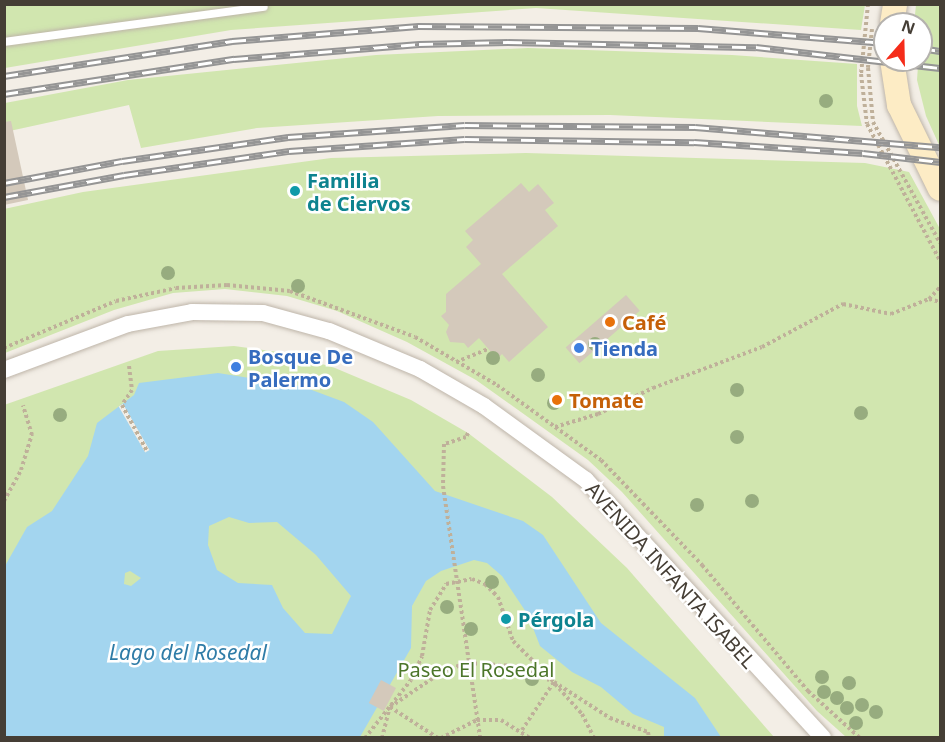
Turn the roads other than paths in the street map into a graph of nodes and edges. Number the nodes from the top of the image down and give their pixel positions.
1 (264, 7) dead end
2 (4, 42) edge
3 (894, 72) edge
4 (940, 189) edge
5 (4, 370) edge
6 (823, 738) edge

1 - 2 lane
3 - 4 main road
5 - 6 street, AVENIDA INFANTA ISABEL

